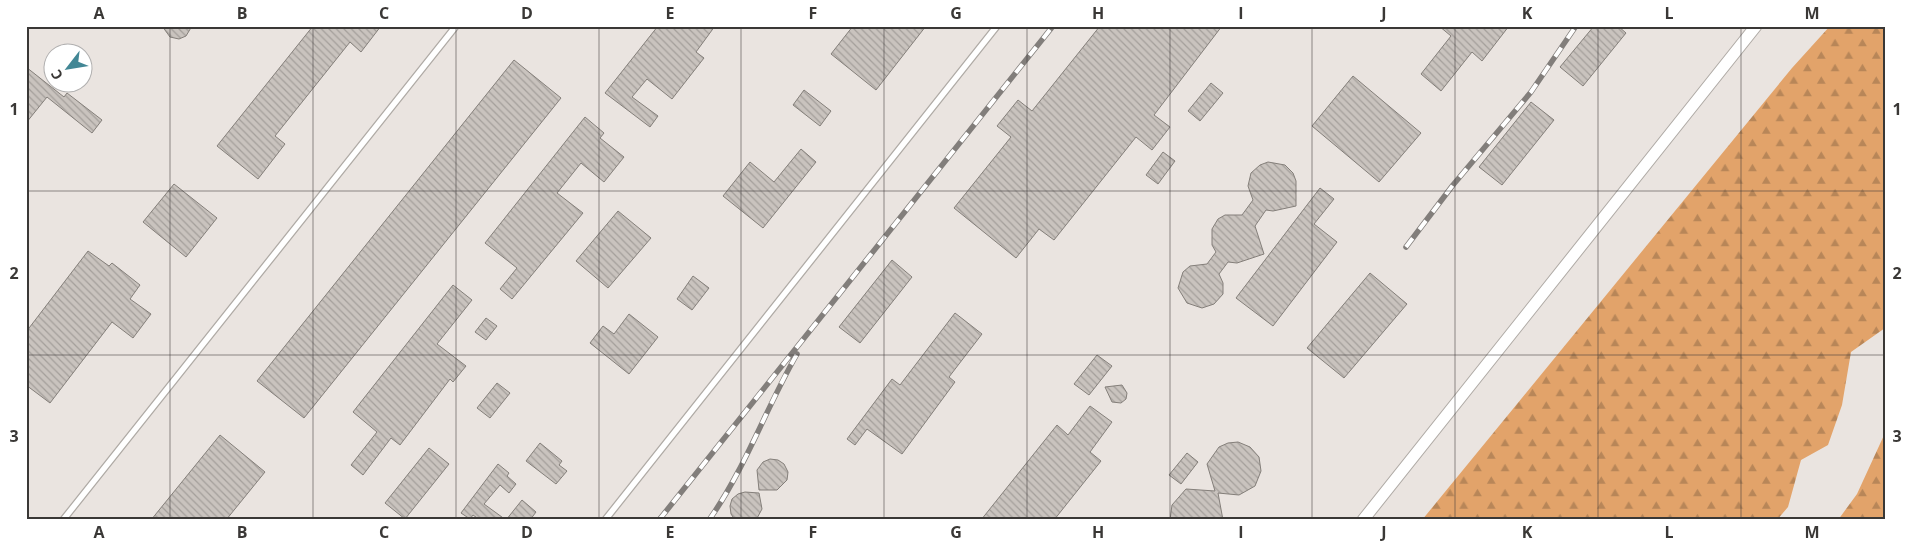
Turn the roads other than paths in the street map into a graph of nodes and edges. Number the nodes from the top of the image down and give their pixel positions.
1 (456, 26) edge
2 (997, 26) edge
3 (1756, 26) edge
4 (63, 520) edge
5 (605, 520) edge
6 (1363, 520) edge

1 - 4 lane
2 - 5 lane
3 - 6 street

